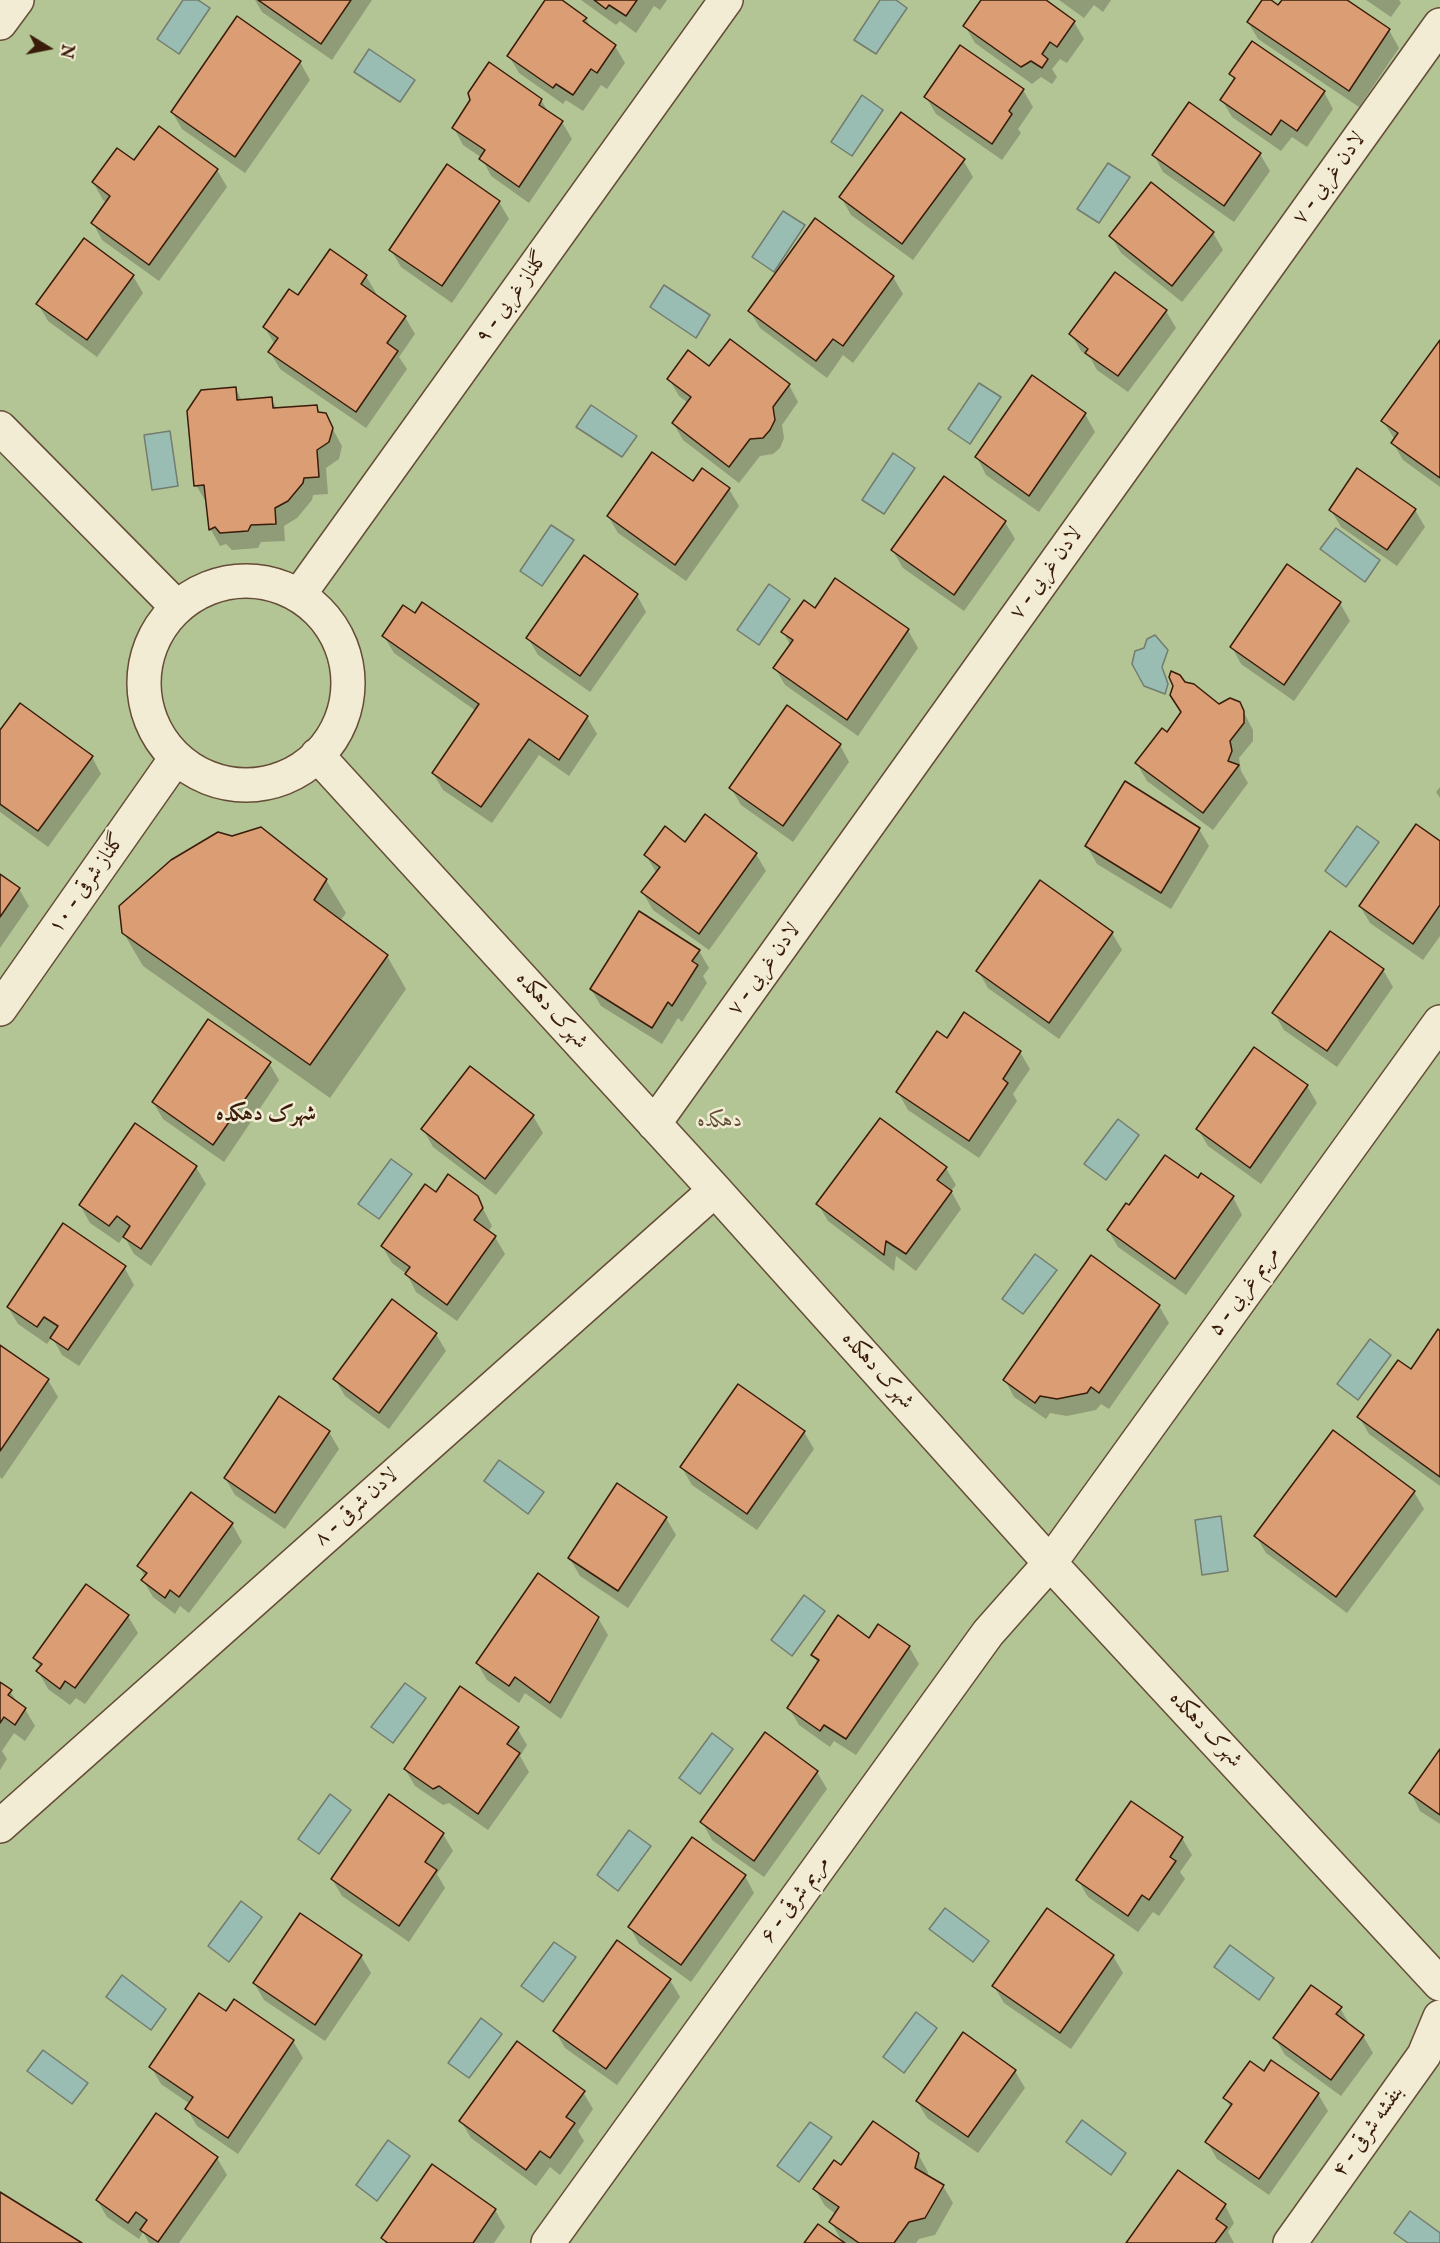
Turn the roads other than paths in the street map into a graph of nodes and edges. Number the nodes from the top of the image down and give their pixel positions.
1 (17, 0) edge
2 (726, 0) edge
3 (0, 23) edge
4 (1440, 25) edge
5 (0, 428) edge
6 (299, 595) junction
7 (177, 608) junction
8 (317, 755) junction
9 (176, 758) junction
10 (0, 1009) edge
11 (1440, 1022) edge
12 (654, 1124) junction
13 (715, 1190) junction
14 (1050, 1563) junction
15 (0, 1826) edge
16 (1440, 1984) edge
17 (1440, 2017) edge
18 (549, 2243) edge
19 (1290, 2243) edge

1 - 3 street
2 - 6 street, گلناز غربی - ۹
4 - 12 street, لادن غربی - ۷
5 - 7 street
6 - 7 street
6 - 8 street
7 - 9 street
8 - 9 street
8 - 12 street, شهرک دهکده
9 - 10 street, گلناز شرقی - ۱۰
11 - 14 street, مریم غربی - ۵
12 - 13 street, شهرک دهکده
13 - 14 street, شهرک دهکده
13 - 15 street, لادن شرقی - ۸
14 - 16 street, شهرک دهکده
14 - 18 street, مریم شرقی - ۶
17 - 19 street, بنفشه شرقی - ۴

